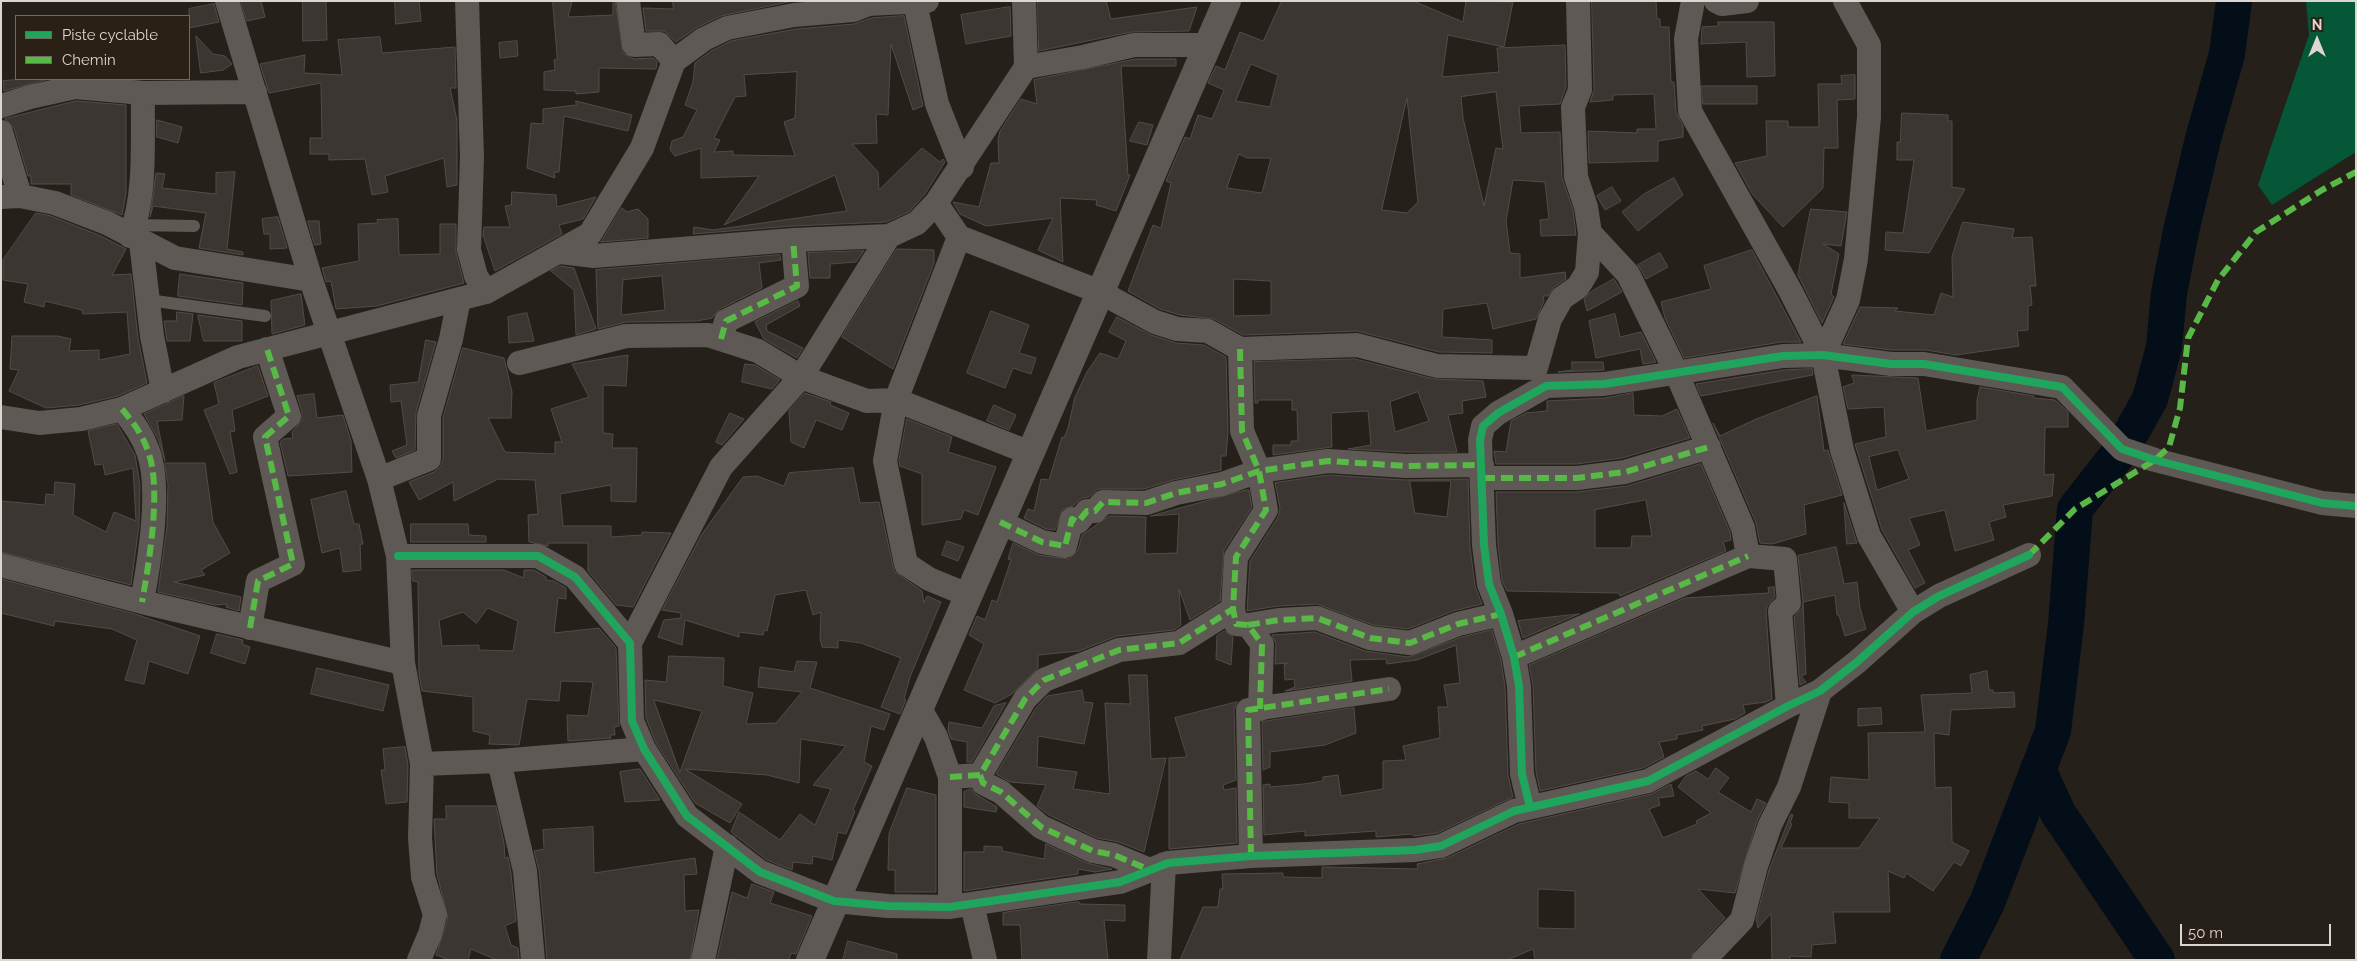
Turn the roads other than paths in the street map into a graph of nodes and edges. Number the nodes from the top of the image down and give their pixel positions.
1 (227, 1) edge
2 (467, 1) edge
3 (628, 1) edge
4 (1024, 1) edge
5 (1227, 1) edge
6 (1578, 1) edge
7 (1694, 1) edge
8 (1716, 1) edge
9 (1747, 1) edge
10 (1845, 1) edge
11 (921, 2) edge
12 (867, 3) edge
13 (1208, 45) junction
14 (674, 61) junction
15 (1026, 67) junction
16 (255, 92) junction
17 (143, 93) junction
18 (1, 106) edge
19 (1, 132) edge
20 (962, 167) junction
21 (10, 197) edge
22 (936, 203) junction
23 (194, 226) dead end
24 (1590, 233) junction
25 (135, 234) junction
26 (889, 236) junction
27 (959, 237) junction
28 (793, 240) junction
29 (560, 252) junction
30 (311, 280) junction
31 (486, 292) junction
32 (1100, 292) junction
33 (459, 299) junction
34 (148, 300) junction
35 (265, 316) dead end
36 (330, 333) junction
37 (721, 340) junction
38 (1240, 348) junction
39 (267, 349) junction
40 (1823, 355) junction
41 (519, 363) dead end
42 (1677, 374) junction
43 (801, 377) junction
44 (1541, 377) junction
45 (163, 391) junction
46 (896, 400) junction
47 (122, 409) junction
48 (1, 417) edge
49 (1709, 447) junction
50 (1030, 454) junction
51 (1482, 471) junction
52 (1259, 472) junction
53 (379, 478) junction
54 (2356, 506) edge
55 (1000, 522) junction
56 (2029, 555) dead end
57 (398, 556) junction
58 (1748, 556) junction
59 (1, 565) edge
60 (968, 595) junction
61 (142, 602) junction
62 (1913, 612) junction
63 (1501, 614) junction
64 (1241, 617) junction
65 (250, 628) junction
66 (630, 643) junction
67 (1514, 657) junction
68 (403, 663) junction
69 (1389, 689) dead end
70 (1820, 691) junction
71 (1788, 706) junction
72 (919, 707) junction
73 (1260, 709) junction
74 (644, 749) junction
75 (499, 761) junction
76 (422, 764) junction
77 (980, 775) junction
78 (950, 777) junction
79 (1530, 807) junction
80 (727, 846) junction
81 (1251, 856) junction
82 (1157, 867) junction
83 (834, 901) junction
84 (961, 906) junction
85 (419, 960) edge
86 (534, 960) edge
87 (703, 960) edge
88 (810, 960) edge
89 (984, 960) edge
90 (1159, 960) edge
91 (1704, 960) edge

1 - 16 street
2 - 31 street
3 - 14 street
4 - 15 street
5 - 13 street
6 - 24 street
7 - 40 street
8 - 9 street
10 - 40 street
11 - 12 street
11 - 20 street
12 - 14 street
13 - 15 street
13 - 32 street
14 - 29 street
15 - 20 street
16 - 17 street
16 - 30 street
17 - 18 street
17 - 25 street
19 - 21 street
20 - 22 street
21 - 25 street
22 - 26 street
22 - 27 street
23 - 25 lane
24 - 42 street
24 - 44 street
25 - 30 street
25 - 34 street
26 - 28 street
26 - 43 street
27 - 32 street
27 - 46 street
28 - 29 street
28 - 37 street
29 - 31 street
30 - 36 street
31 - 33 street
32 - 38 street
32 - 50 street
33 - 36 street
33 - 53 street
34 - 35 lane
34 - 45 street
36 - 39 street
36 - 53 street
37 - 41 street
37 - 43 street
38 - 44 street
38 - 52 street
39 - 45 street
39 - 65 street
40 - 42 street
40 - 54 street
40 - 62 street
42 - 44 street
42 - 49 street
43 - 46 street
43 - 66 street
44 - 51 street
45 - 47 street
46 - 50 street
46 - 60 street
47 - 48 street
47 - 61 street
49 - 51 street
49 - 58 street
50 - 55 street
51 - 52 street
51 - 63 street
52 - 55 street
52 - 64 street
53 - 57 street
55 - 60 street
56 - 62 street
57 - 66 street
57 - 68 street
58 - 67 street
58 - 71 street
59 - 61 street
60 - 72 street
61 - 65 street
62 - 70 street
63 - 64 street
63 - 67 street
64 - 73 street
64 - 77 street
65 - 68 street
66 - 74 street
67 - 79 street
68 - 76 street
69 - 73 street
70 - 71 street
70 - 91 street
71 - 79 street
72 - 78 street
72 - 83 street
73 - 81 street
74 - 75 street
74 - 80 street
75 - 76 street
75 - 86 street
76 - 85 street
77 - 78 street
77 - 82 street
78 - 84 street
79 - 81 street
80 - 83 street
80 - 87 street
81 - 82 street
82 - 84 street
82 - 90 street
83 - 84 street
83 - 88 street
84 - 89 street

